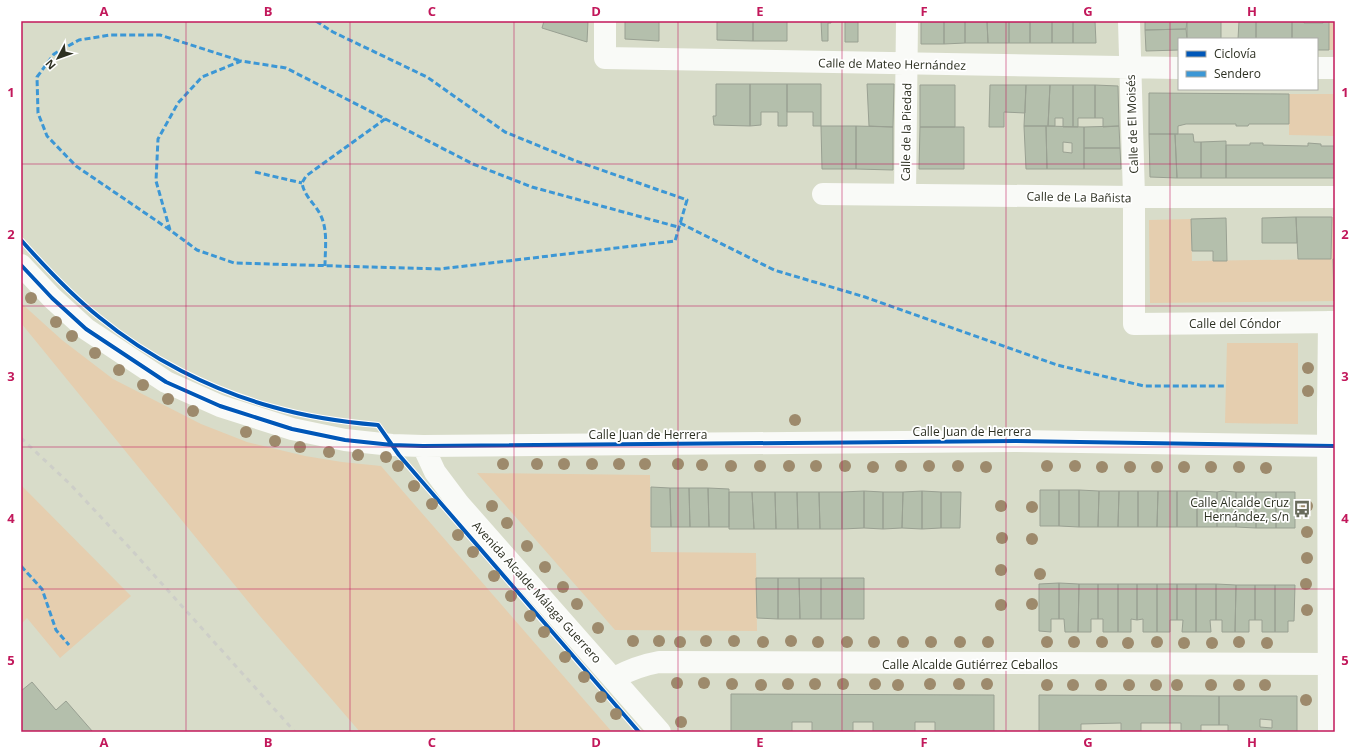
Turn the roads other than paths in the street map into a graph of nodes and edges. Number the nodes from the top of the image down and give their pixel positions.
1 (605, 21) edge
2 (907, 21) edge
3 (1129, 21) edge
4 (906, 64) junction
5 (1130, 68) junction
6 (1178, 68) edge
7 (1318, 68) edge
8 (1335, 68) edge
9 (823, 194) dead end
10 (905, 195) junction
11 (1134, 197) junction
12 (1335, 197) edge
13 (21, 265) edge
14 (1332, 322) edge
15 (1134, 324) joint
16 (423, 446) junction
17 (1332, 446) edge
18 (1332, 668) edge
19 (614, 678) junction
20 (660, 732) edge
21 (1329, 732) edge

1 - 4 street, Calle de Mateo Hernández
2 - 4 street, Calle de la Piedad
3 - 5 street, Calle de El Moisés
4 - 5 street, Calle de Mateo Hernández
4 - 10 street, Calle de la Piedad
5 - 6 street, Calle de Mateo Hernández
5 - 11 street, Calle de El Moisés
7 - 8 street
9 - 10 street, Calle de La Bañista
10 - 11 street, Calle de La Bañista
11 - 12 street, Calle de La Bañista
11 - 15 street, Calle de El Moisés
13 - 16 street, Calle Juan de Herrera
14 - 15 street, Calle del Cóndor
14 - 17 street
16 - 17 street, Calle Juan de Herrera
16 - 19 street, Avenida Alcalde Málaga Guerrero
17 - 18 street
18 - 19 street, Calle Alcalde Gutiérrez Ceballos
18 - 21 street
19 - 20 street, Avenida Alcalde Málaga Guerrero

